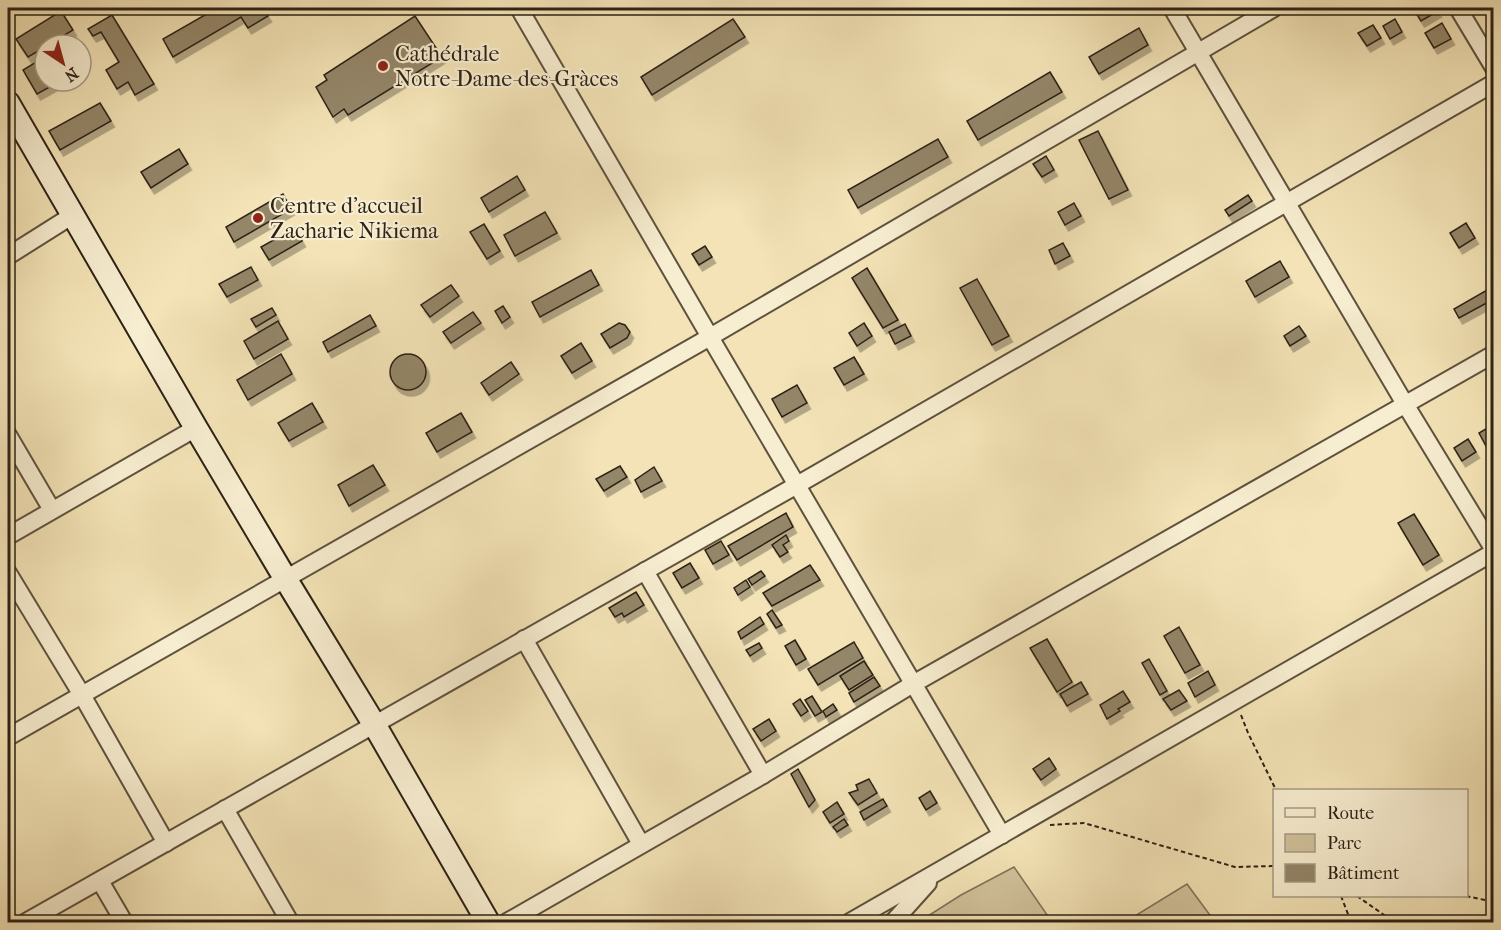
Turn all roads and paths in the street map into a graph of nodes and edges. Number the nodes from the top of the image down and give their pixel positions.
1 (519, 8) edge
2 (1172, 8) edge
3 (1274, 8) edge
4 (1458, 8) edge
5 (1198, 51) junction
6 (1494, 68) edge
7 (1494, 83) edge
8 (8, 103) edge
9 (1287, 202) junction
10 (73, 215) junction
11 (8, 256) edge
12 (710, 337) junction
13 (1494, 354) edge
14 (1405, 404) junction
15 (196, 428) junction
16 (8, 435) edge
17 (797, 485) junction
18 (52, 510) junction
19 (8, 536) edge
20 (1494, 551) edge
21 (645, 571) junction
22 (8, 573) edge
23 (285, 578) junction
24 (524, 639) junction
25 (913, 684) junction
26 (82, 694) junction
27 (1235, 701) junction
28 (374, 724) junction
29 (8, 737) edge
30 (763, 775) junction
31 (1276, 789) edge
32 (225, 809) junction
33 (1040, 826) dead end
34 (1002, 835) junction
35 (166, 843) junction
36 (641, 844) junction
37 (1267, 866) junction
38 (1273, 866) edge
39 (1273, 869) edge
40 (938, 872) junction
41 (100, 881) junction
42 (1468, 896) edge
43 (1341, 897) edge
44 (1358, 897) edge
45 (1494, 902) edge
46 (26, 922) edge
47 (124, 922) edge
48 (290, 922) edge
49 (488, 922) edge
50 (507, 922) edge
51 (850, 922) edge
52 (893, 922) edge
53 (1351, 922) edge
54 (1394, 922) edge

1 - 12 street
2 - 5 street
3 - 5 street
4 - 6 street
5 - 9 street
5 - 12 street
7 - 9 street
8 - 10 street
9 - 14 street
9 - 17 street
10 - 11 street
10 - 15 street
12 - 17 street
12 - 23 street
13 - 14 street
14 - 20 street
14 - 25 street
15 - 18 street
15 - 23 street
16 - 18 street
17 - 21 street
17 - 25 street
18 - 19 street
20 - 27 street
21 - 24 street
21 - 30 street
22 - 26 street
23 - 26 street
23 - 28 street
24 - 28 street
24 - 36 street
25 - 30 street
25 - 34 street
26 - 29 street
26 - 35 street
27 - 31 path
27 - 34 street
28 - 32 street
28 - 49 street
30 - 36 street
32 - 35 street
32 - 48 street
33 - 37 path
34 - 40 street
35 - 41 street
36 - 50 street
37 - 38 path
37 - 39 path
40 - 51 street
40 - 52 street
41 - 46 street
41 - 47 street
42 - 45 path
43 - 53 path
44 - 54 path

